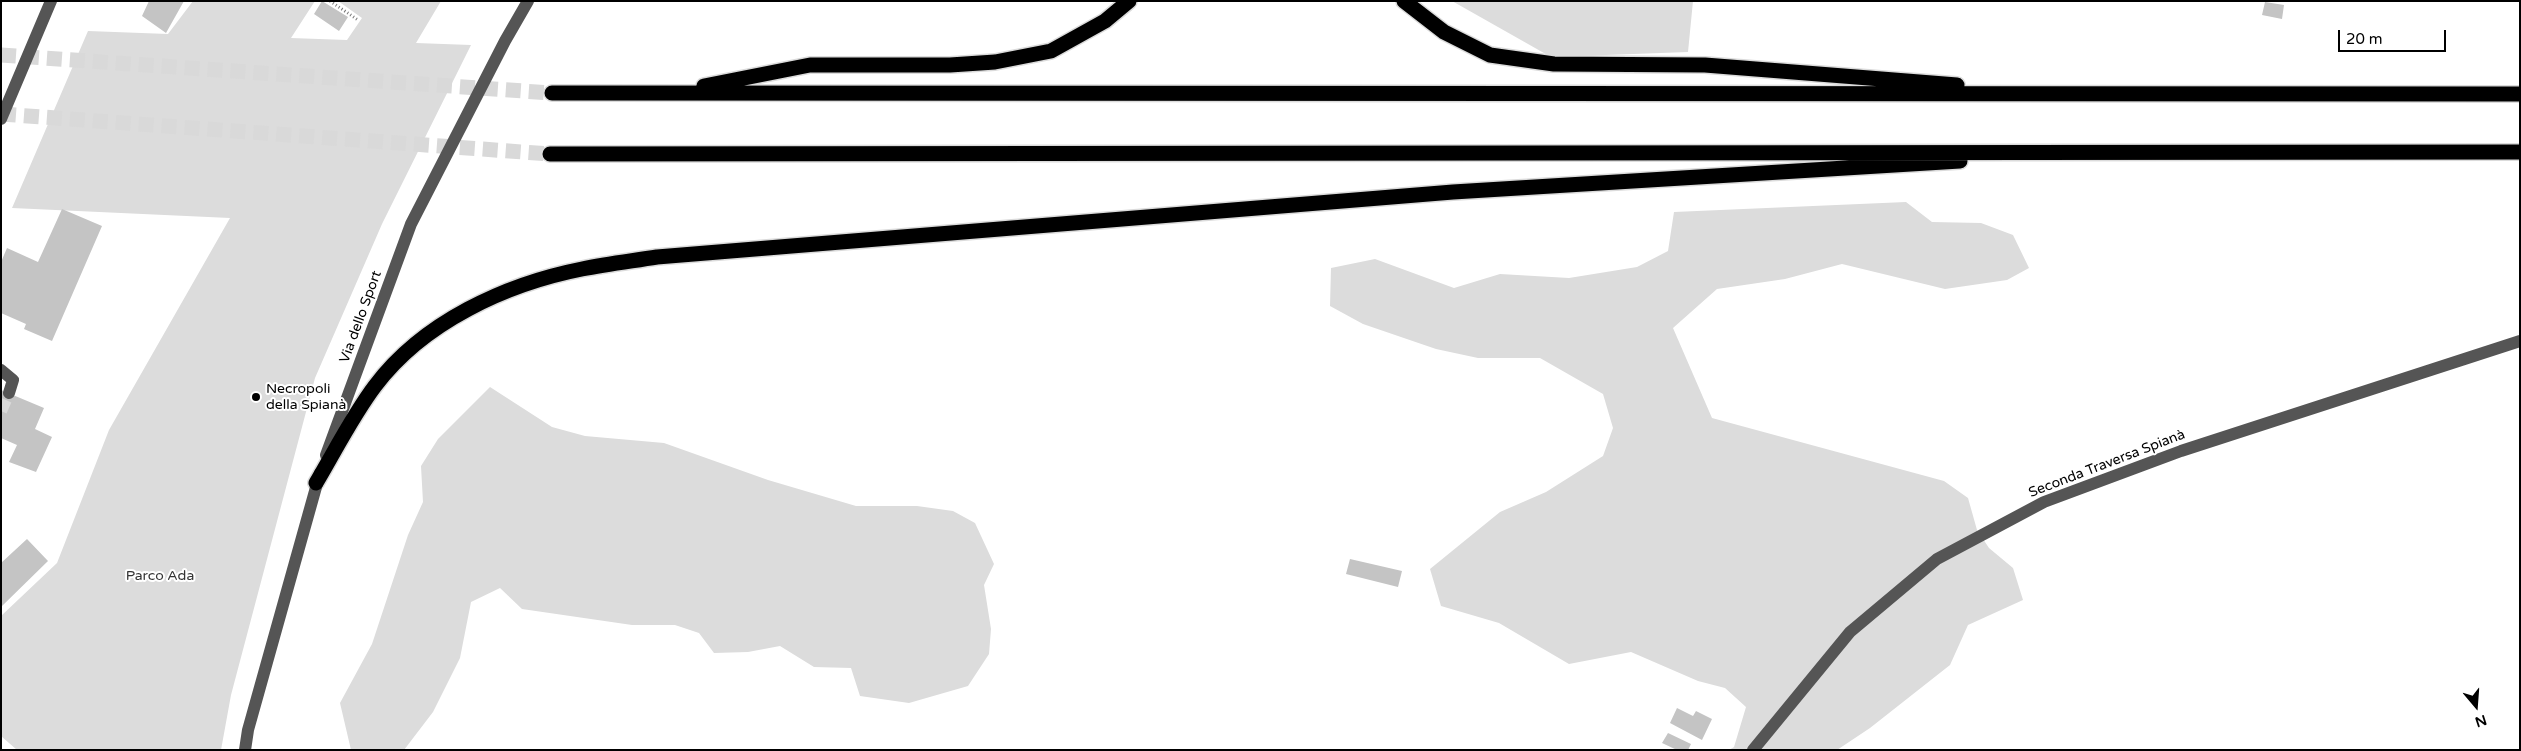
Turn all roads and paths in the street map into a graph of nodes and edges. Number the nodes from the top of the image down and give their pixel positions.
1 (51, 1) edge
2 (330, 1) edge
3 (528, 1) edge
4 (1129, 1) edge
5 (1404, 1) edge
6 (358, 20) dead end
7 (552, 93) tunnel mouth
8 (670, 93) junction
9 (2071, 94) junction
10 (2520, 94) edge
11 (1, 119) edge
12 (2110, 152) junction
13 (2520, 152) edge
14 (550, 154) tunnel mouth
15 (2520, 342) edge
16 (1, 370) edge
17 (9, 393) tunnel mouth
18 (316, 483) junction
19 (245, 750) edge
20 (1754, 750) edge

1 - 11 street
2 - 6 path
3 - 18 street, Via dello Sport
4 - 8 highway
5 - 9 highway
7 - 8 highway
8 - 9 highway
9 - 10 highway
12 - 13 highway
12 - 14 highway
12 - 18 highway
15 - 20 street, Seconda Traversa Spianà
16 - 17 street
18 - 19 street, Via dello Sport

